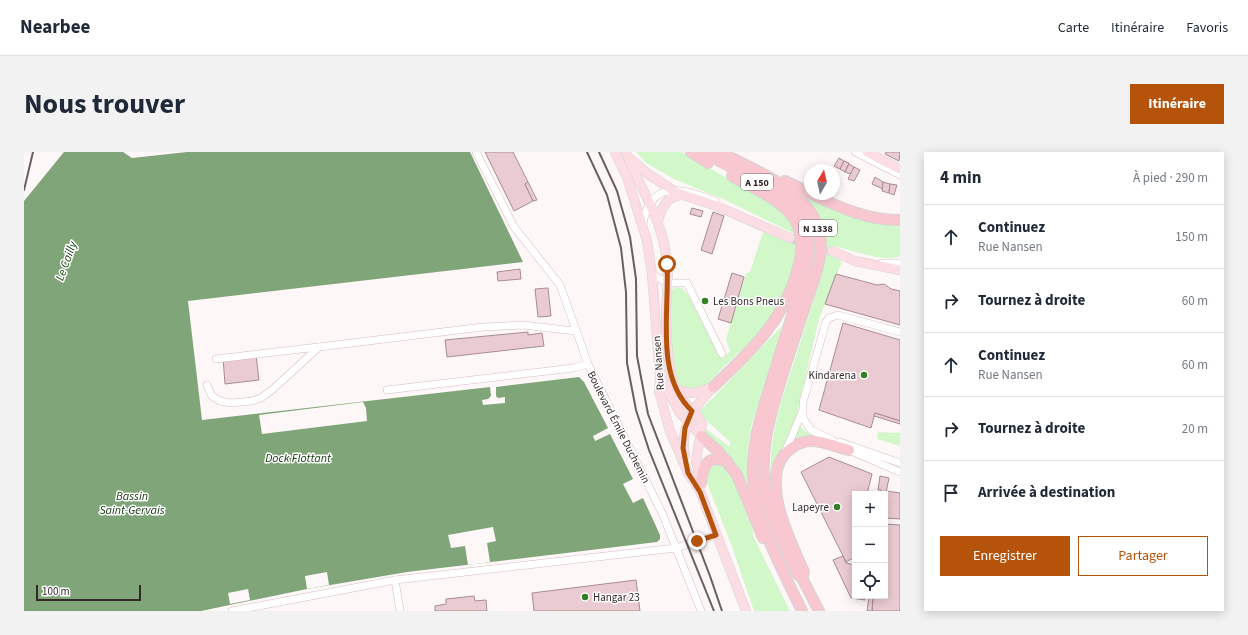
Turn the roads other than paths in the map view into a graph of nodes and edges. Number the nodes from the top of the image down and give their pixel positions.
1 (476, 152) edge
2 (615, 152) edge
3 (691, 152) edge
4 (702, 152) edge
5 (720, 152) edge
6 (728, 152) edge
7 (855, 152) edge
8 (867, 152) edge
9 (626, 153) edge
10 (900, 169) edge
11 (900, 175) edge
12 (672, 190) junction
13 (804, 190) edge
14 (682, 195) junction
15 (825, 200) edge
16 (650, 202) junction
17 (900, 220) edge
18 (805, 221) joint
19 (658, 222) junction
20 (643, 224) junction
21 (763, 226) junction
22 (790, 238) tunnel mouth
23 (836, 252) joint
24 (900, 263) edge
25 (900, 270) edge
26 (652, 274) junction
27 (667, 283) junction
28 (834, 307) dead end
29 (833, 315) junction
30 (575, 331) junction
31 (900, 332) edge
32 (319, 347) junction
33 (722, 354) dead end
34 (216, 359) dead end
35 (588, 364) junction
36 (660, 377) junction
37 (207, 385) dead end
38 (713, 387) junction
39 (675, 388) junction
40 (387, 390) dead end
41 (803, 410) junction
42 (692, 411) junction
43 (687, 422) junction
44 (701, 436) junction
45 (832, 440) junction
46 (849, 450) junction
47 (783, 456) junction
48 (729, 462) junction
49 (900, 463) edge
50 (900, 472) edge
51 (688, 473) junction
52 (700, 487) junction
53 (716, 535) junction
54 (676, 548) junction
55 (778, 561) junction
56 (802, 578) junction
57 (395, 580) junction
58 (232, 611) edge
59 (400, 611) edge
60 (701, 611) edge
61 (746, 611) edge
62 (802, 611) edge
63 (819, 611) edge

1 - 30 street
2 - 20 main road, Rue Nansen
3 - 38 highway
4 - 18 highway, A 150
5 - 56 highway, N 1338
6 - 13 highway, A 150
7 - 11 street
8 - 10 main road
9 - 12 main road
9 - 16 main road, Rue Nansen
12 - 14 main road
12 - 16 street
12 - 21 street
14 - 19 main road
14 - 21 main road
15 - 17 highway, A 150
16 - 19 main road, Rue Nansen
16 - 20 street
18 - 55 highway, N 1338
19 - 27 main road, Rue Nansen
20 - 26 main road, Rue Nansen
21 - 22 main road
23 - 24 street
23 - 25 main road
26 - 27 street
26 - 36 main road, Rue Nansen
27 - 33 street
27 - 39 main road, Rue Nansen
28 - 29 street
29 - 31 street
29 - 41 street
30 - 32 street
30 - 35 street
32 - 34 street
32 - 37 street
35 - 40 street, Boulevard Émile Duchemin
35 - 54 street, Boulevard Émile Duchemin
36 - 43 main road
36 - 51 main road, Rue Nansen
38 - 39 main road
38 - 42 main road
39 - 42 main road, Rue Nansen
41 - 45 street
41 - 47 street
42 - 43 main road
42 - 44 main road, Rue Nansen
43 - 44 main road
43 - 51 main road
44 - 48 highway
44 - 52 main road, Rue Nansen
45 - 46 street
45 - 49 street
46 - 47 highway
46 - 50 street
47 - 56 highway
48 - 52 highway
48 - 55 highway
51 - 52 main road, Rue Nansen
52 - 53 main road, Rue Nansen
53 - 54 street
53 - 61 main road, Rue Nansen
54 - 57 street
54 - 60 street, Boulevard Émile Duchemin
55 - 62 highway, N 1338
56 - 63 highway, N 1338
57 - 58 street
57 - 59 street

